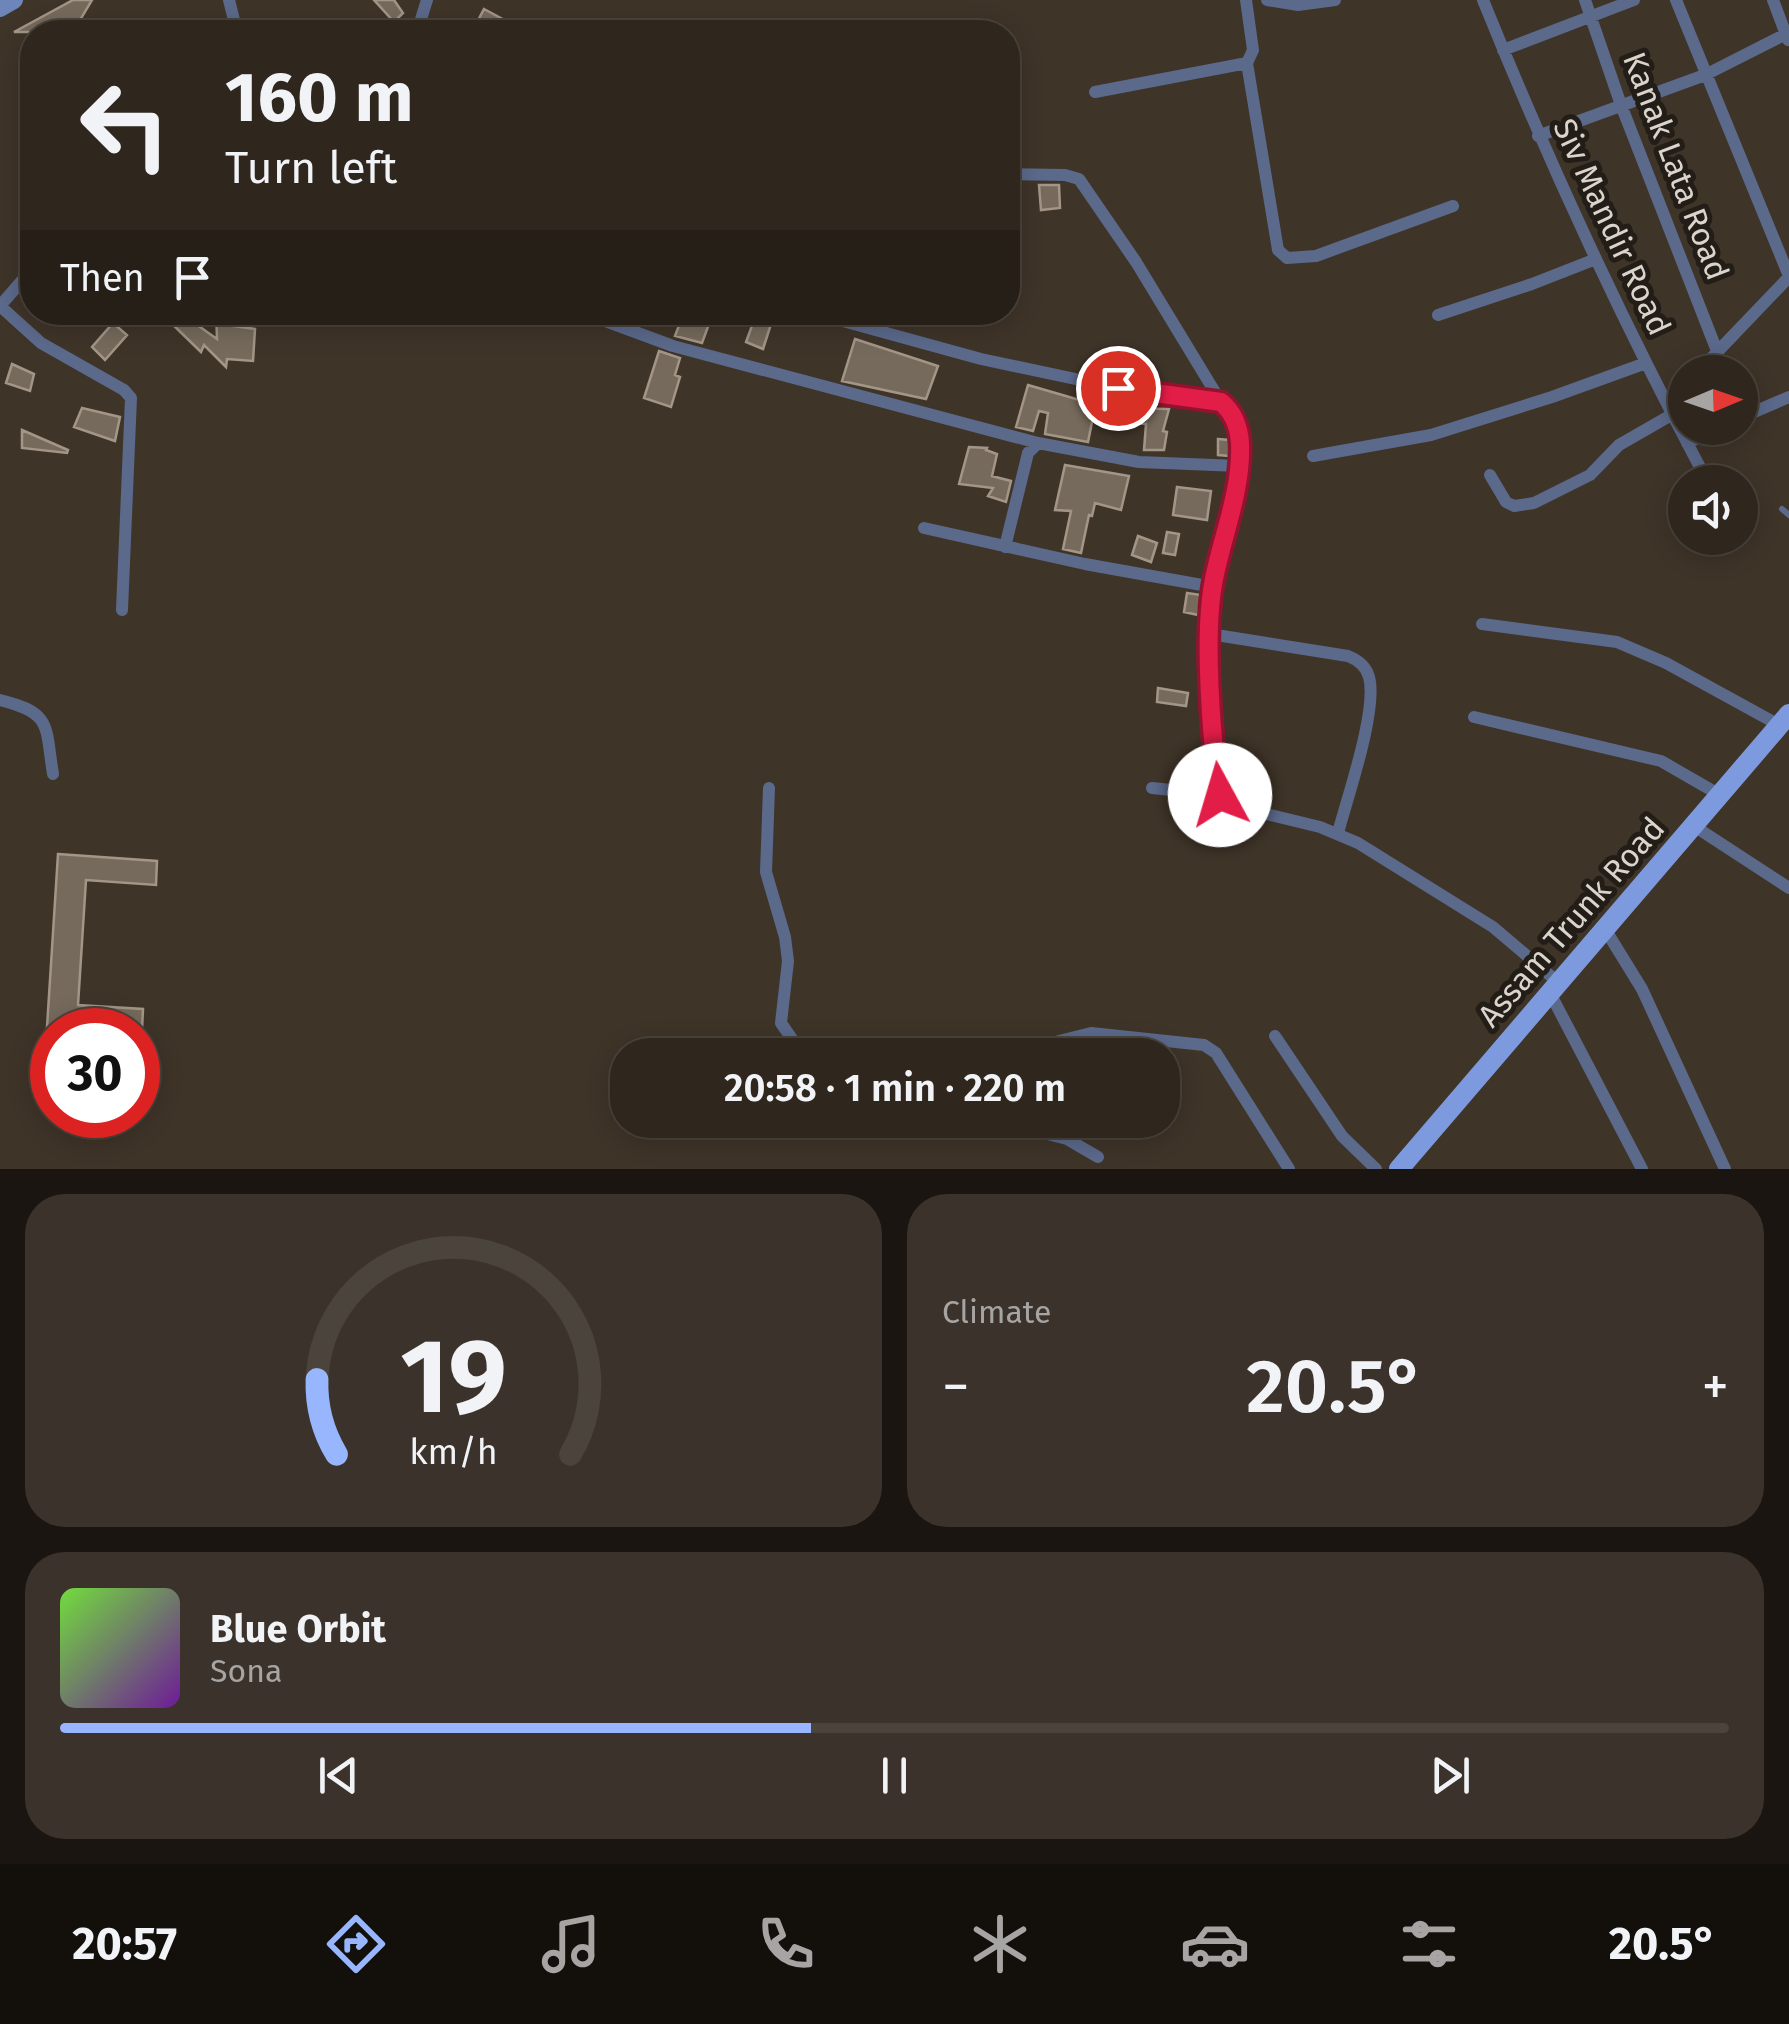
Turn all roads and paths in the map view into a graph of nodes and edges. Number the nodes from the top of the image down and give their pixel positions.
1 (14, 0) edge
2 (1246, 0) edge
3 (1267, 0) edge
4 (1335, 0) edge
5 (1482, 0) edge
6 (1585, 0) edge
7 (1634, 0) edge
8 (1676, 0) edge
9 (1773, 0) edge
10 (0, 8) edge
11 (1592, 16) junction
12 (1788, 37) edge
13 (1503, 50) junction
14 (1247, 63) junction
15 (1704, 75) junction
16 (1095, 92) dead end
17 (1621, 105) junction
18 (1538, 136) junction
19 (1020, 174) edge
20 (1453, 206) dead end
21 (1596, 259) junction
22 (1789, 276) edge
23 (20, 284) edge
24 (0, 306) edge
25 (1438, 315) dead end
26 (20, 325) edge
27 (20, 325) edge
28 (616, 325) edge
29 (855, 325) edge
30 (1717, 351) junction
31 (1713, 355) edge
32 (1646, 363) junction
33 (1789, 396) edge
34 (1221, 402) junction
35 (1668, 404) edge
36 (1758, 410) edge
37 (1668, 412) edge
38 (1038, 443) junction
39 (1314, 456) dead end
40 (1239, 466) junction
41 (1490, 475) dead end
42 (924, 528) dead end
43 (1005, 547) junction
44 (1213, 587) junction
45 (122, 610) dead end
46 (1482, 624) dead end
47 (1210, 634) junction
48 (0, 700) edge
49 (1474, 716) dead end
50 (1784, 720) edge
51 (53, 774) dead end
52 (769, 788) dead end
53 (1152, 788) dead end
54 (1720, 794) junction
55 (1220, 795) junction
56 (1694, 826) junction
57 (1338, 833) junction
58 (1789, 888) edge
59 (1604, 929) junction
60 (1560, 981) junction
61 (1275, 1036) dead end
62 (791, 1038) edge
63 (1071, 1038) edge
64 (1138, 1038) edge
65 (1180, 1042) edge
66 (1067, 1138) edge
67 (1098, 1157) dead end
68 (1289, 1169) edge
69 (1376, 1169) edge
70 (1399, 1169) edge
71 (1642, 1169) edge
72 (1725, 1169) edge

1 - 10 main road
2 - 14 street
3 - 4 street
5 - 13 street, Siv Mandir Road
6 - 11 street, Kanak Lata Road
7 - 11 street
8 - 15 street
9 - 12 street
11 - 13 street
11 - 17 street, Kanak Lata Road
12 - 15 street
13 - 18 street, Siv Mandir Road
14 - 16 street
14 - 20 street
15 - 17 street
15 - 22 street
17 - 18 street
17 - 30 street, Kanak Lata Road
18 - 21 street, Siv Mandir Road
19 - 34 street
21 - 25 street
21 - 32 street, Siv Mandir Road
22 - 30 street
23 - 24 street
24 - 26 street
27 - 45 street
28 - 38 street
29 - 34 street
30 - 31 street
32 - 35 street, Siv Mandir Road
32 - 39 street
33 - 36 street
34 - 40 street
37 - 41 street
38 - 40 street
38 - 43 street
40 - 44 street
42 - 43 street
43 - 44 street
44 - 47 street
46 - 50 street
47 - 55 street
47 - 57 street
48 - 51 street
49 - 54 street
50 - 54 main road, Assam Trunk Road
52 - 62 street
53 - 55 street
54 - 56 main road, Assam Trunk Road
55 - 57 street
56 - 58 street
56 - 59 main road, Assam Trunk Road
57 - 60 street
59 - 60 main road, Assam Trunk Road
59 - 72 street
60 - 70 main road, Assam Trunk Road
60 - 71 street
61 - 69 street
63 - 64 street
65 - 68 street
66 - 67 street

